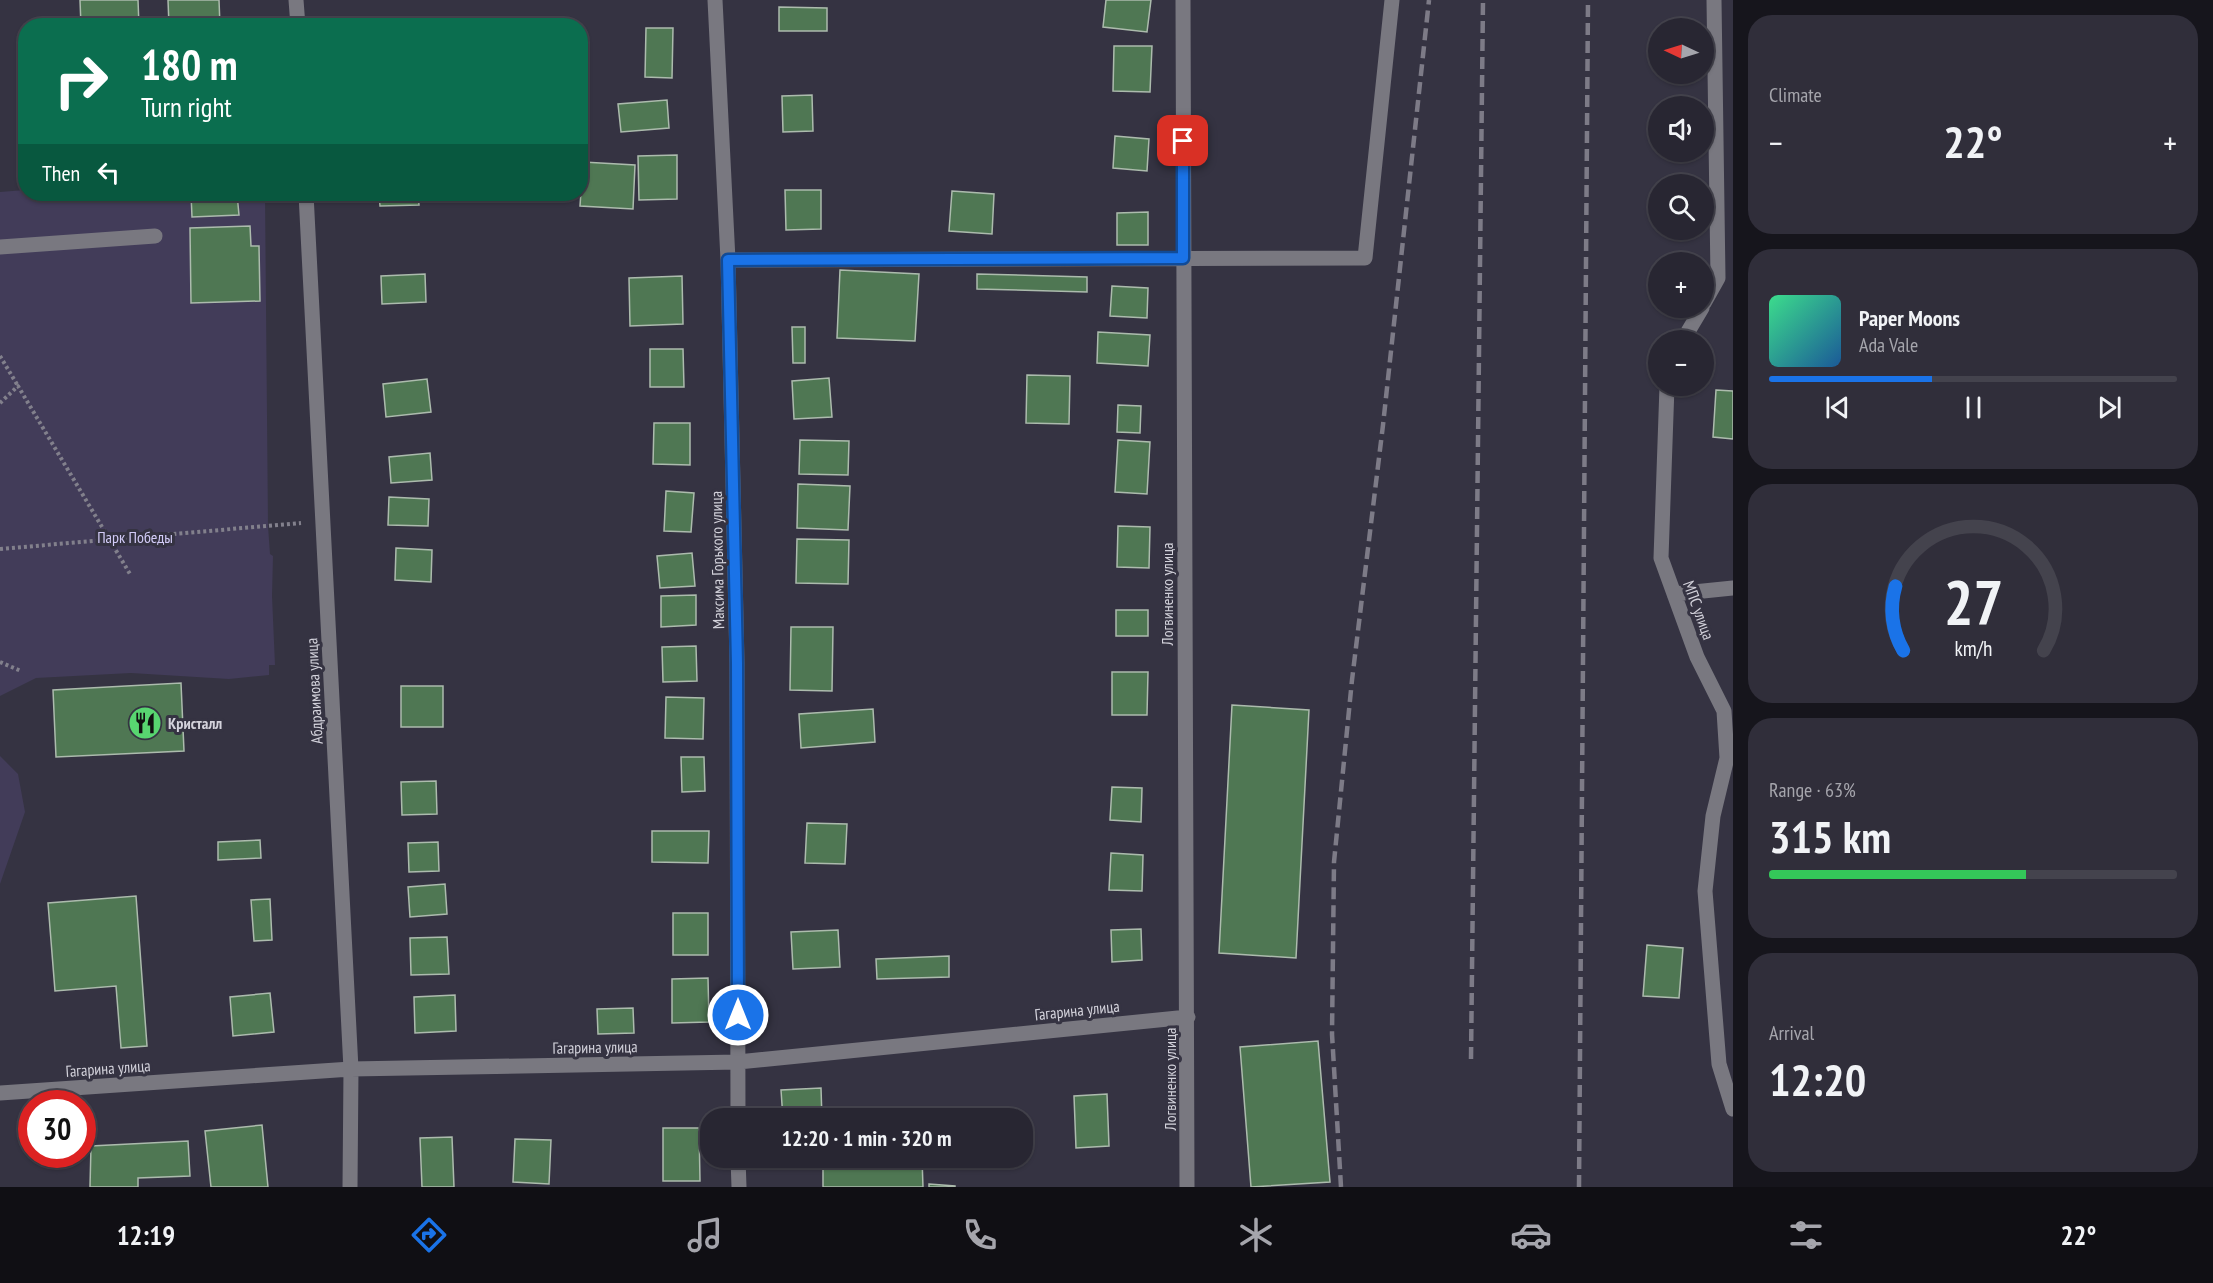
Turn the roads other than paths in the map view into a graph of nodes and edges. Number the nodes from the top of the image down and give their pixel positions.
1 (296, 0) edge
2 (715, 0) edge
3 (1183, 0) edge
4 (1392, 0) edge
5 (1714, 0) edge
6 (297, 18) edge
7 (306, 201) edge
8 (155, 236) dead end
9 (0, 247) edge
10 (1183, 258) junction
11 (728, 260) junction
12 (1714, 285) edge
13 (1667, 396) edge
14 (1733, 588) edge
15 (1674, 594) junction
16 (1188, 1017) junction
17 (738, 1062) junction
18 (351, 1069) junction
19 (0, 1093) edge
20 (738, 1108) edge
21 (1733, 1109) edge
22 (738, 1168) edge
23 (350, 1187) edge
24 (739, 1187) edge
25 (1188, 1187) edge

1 - 6 street
2 - 11 street, Максима Горького улица
3 - 10 street, Логвиненко улица
4 - 10 street
5 - 12 street
7 - 18 street, Абдраимова улица
8 - 9 street
10 - 11 street
10 - 16 street, Логвиненко улица
11 - 17 street, Максима Горького улица
13 - 15 street, МПС улица
14 - 15 street
15 - 21 street, МПС улица
16 - 17 street, Гагарина улица
16 - 25 street, Логвиненко улица
17 - 18 street, Гагарина улица
17 - 20 street, Максима Горького улица
18 - 19 street, Гагарина улица
18 - 23 street, Абдраимова улица
22 - 24 street

